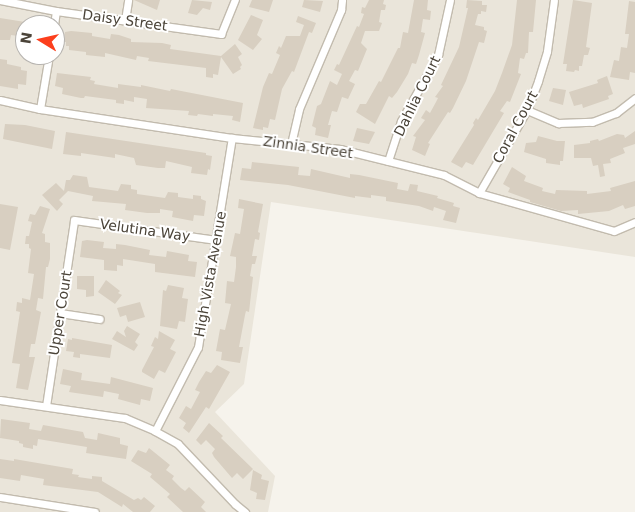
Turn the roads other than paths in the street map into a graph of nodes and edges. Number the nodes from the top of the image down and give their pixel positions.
1 (0, 0) edge
2 (128, 0) edge
3 (235, 0) edge
4 (342, 0) edge
5 (450, 0) edge
6 (554, 0) edge
7 (56, 11) junction
8 (55, 15) edge
9 (125, 20) junction
10 (47, 65) edge
11 (635, 98) edge
12 (0, 100) edge
13 (40, 109) junction
14 (527, 110) junction
15 (232, 138) junction
16 (291, 144) junction
17 (388, 161) junction
18 (479, 193) junction
19 (74, 220) joint
20 (635, 222) edge
21 (217, 240) junction
22 (60, 313) junction
23 (100, 318) dead end
24 (0, 400) edge
25 (46, 406) junction
26 (154, 431) junction
27 (0, 497) edge
28 (234, 504) junction
29 (95, 512) edge
30 (228, 512) edge
31 (246, 512) edge

1 - 7 street, Daisy Street
2 - 9 street
3 - 9 street, Daisy Street
4 - 16 street
5 - 17 street, Dahlia Court
6 - 14 street, Coral Court
7 - 8 street
7 - 9 street, Daisy Street
10 - 13 street
11 - 14 street
12 - 13 street, Zinnia Street
13 - 15 street, Zinnia Street
14 - 18 street, Coral Court
15 - 16 street, Zinnia Street
15 - 21 street, High Vista Avenue
16 - 17 street, Zinnia Street
17 - 18 street, Zinnia Street
18 - 20 street, Zinnia Street
19 - 21 street, Velutina Way
19 - 22 street, Upper Court
21 - 26 street, High Vista Avenue
22 - 23 street
22 - 25 street, Upper Court
24 - 25 street
25 - 26 street
26 - 28 street
27 - 29 street
28 - 30 street
28 - 31 street

